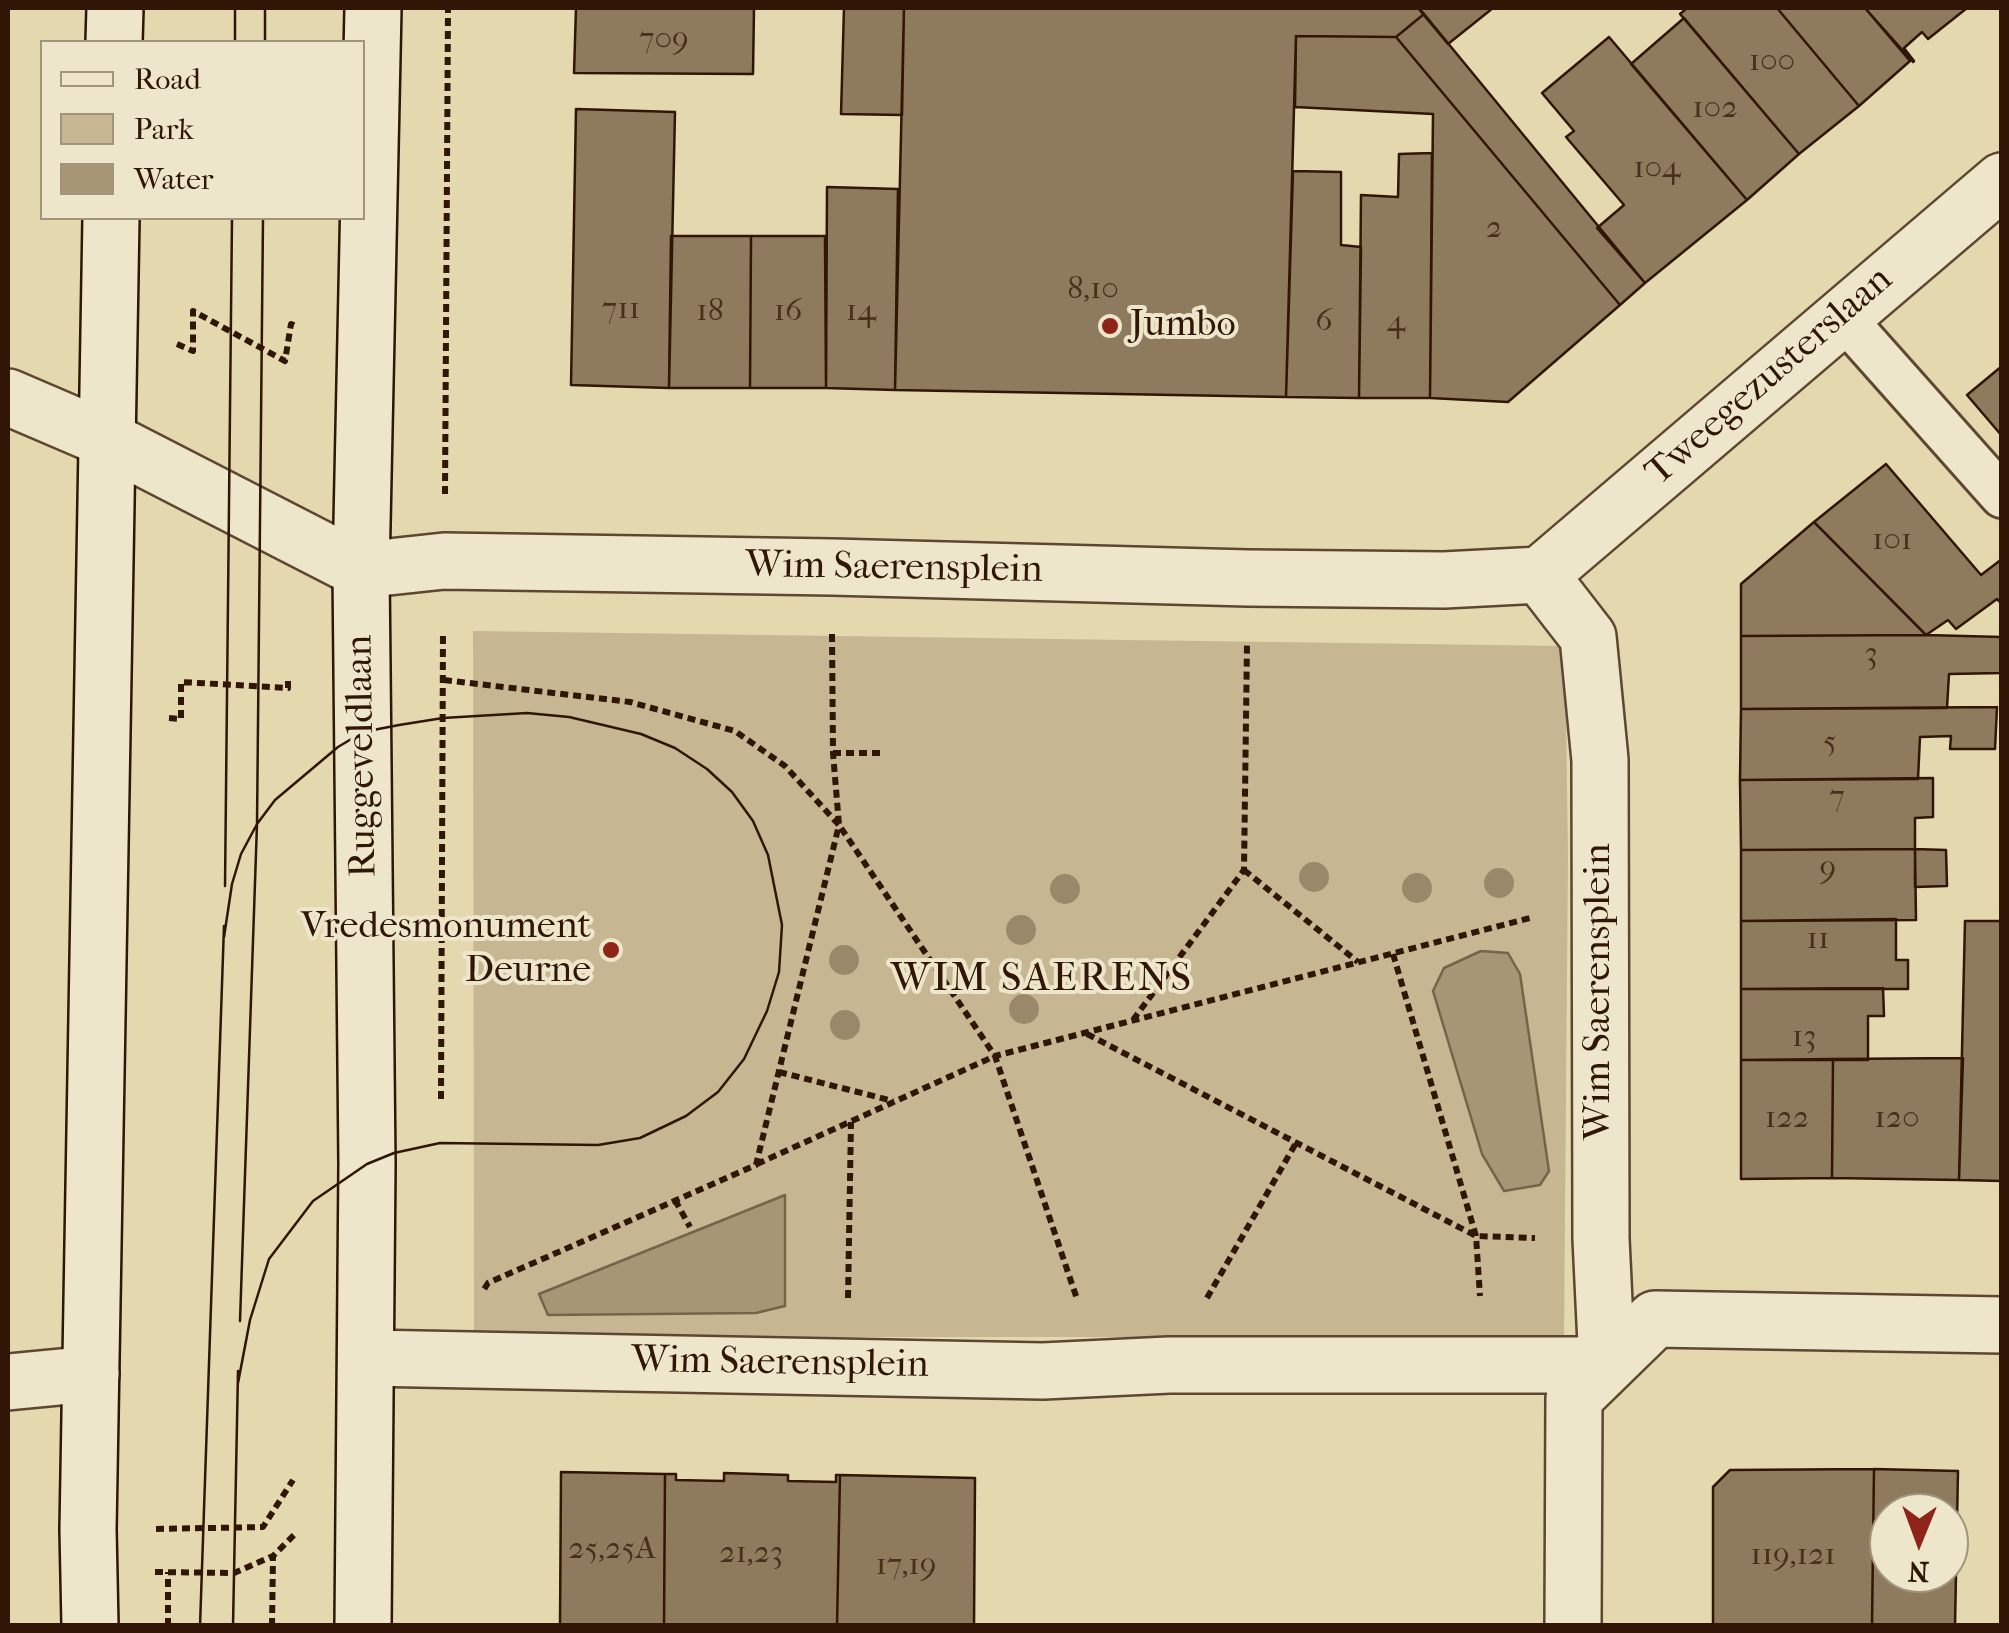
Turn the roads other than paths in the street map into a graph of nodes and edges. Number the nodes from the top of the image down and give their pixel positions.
1 (115, 8) edge
2 (373, 8) edge
3 (114, 40) edge
4 (2002, 180) edge
5 (111, 220) edge
6 (1841, 316) junction
7 (8, 397) edge
8 (106, 439) junction
9 (2002, 496) edge
10 (361, 570) junction
11 (1540, 575) junction
12 (2002, 1325) edge
13 (367, 1358) junction
14 (1607, 1365) junction
15 (91, 1374) junction
16 (8, 1382) edge
17 (90, 1626) edge
18 (363, 1626) edge
19 (1573, 1626) edge

1 - 3 street
2 - 10 street, Ruggeveldlaan
4 - 6 street, Tweegezusterslaan
5 - 8 street
6 - 9 lane
6 - 11 street, Tweegezusterslaan
7 - 8 street
8 - 10 street
8 - 15 street
10 - 11 street, Wim Saerensplein
10 - 13 street, Ruggeveldlaan
11 - 14 street, Wim Saerensplein
12 - 14 street
13 - 14 street, Wim Saerensplein
13 - 18 street, Ruggeveldlaan
14 - 19 street
15 - 16 street
15 - 17 street

